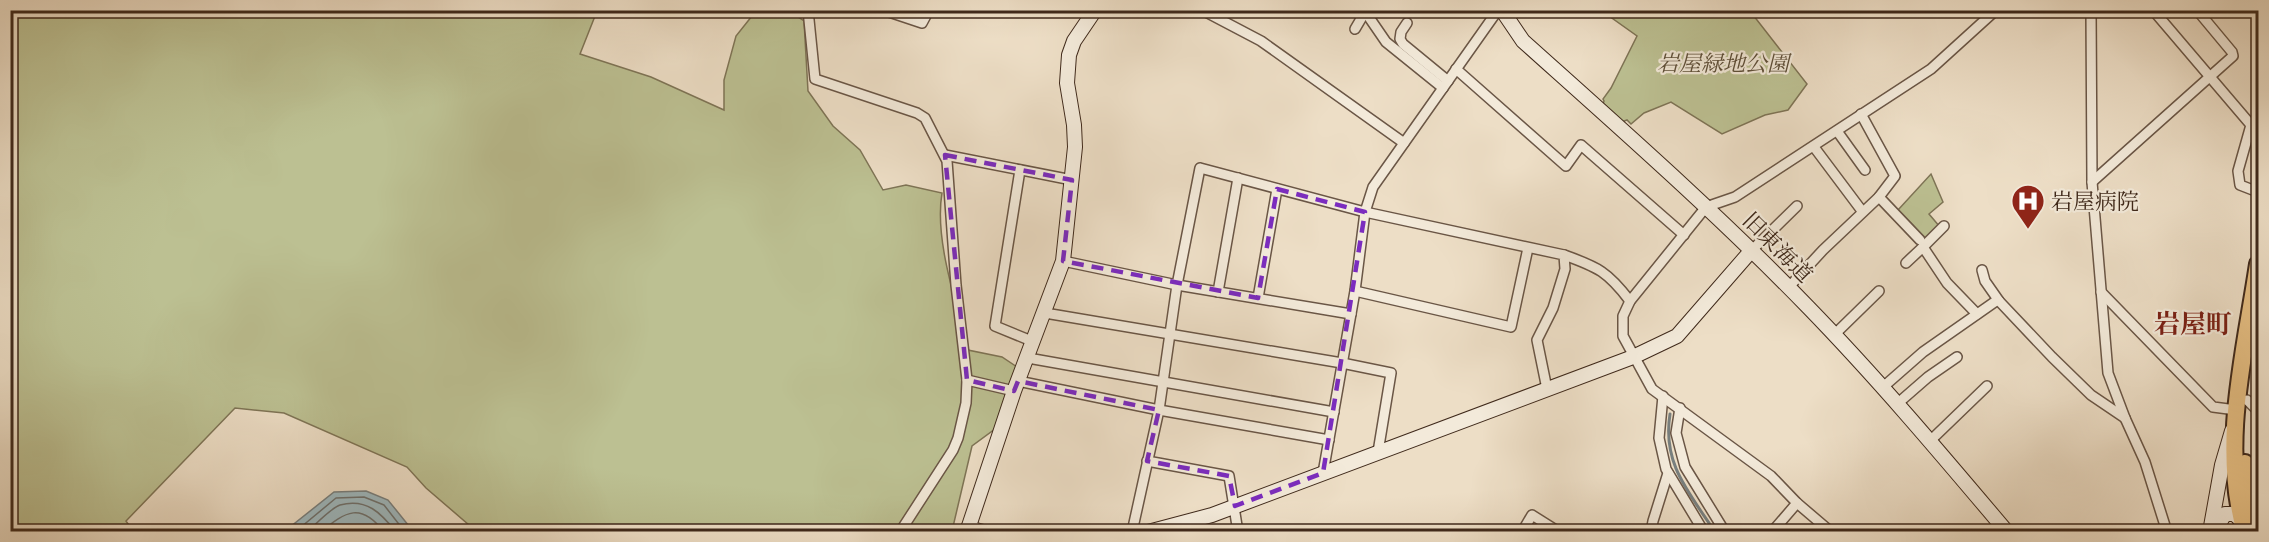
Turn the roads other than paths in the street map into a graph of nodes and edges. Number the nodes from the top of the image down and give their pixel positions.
1 (807, 10) edge
2 (882, 10) edge
3 (929, 10) edge
4 (1095, 10) edge
5 (1500, 10) edge
6 (1996, 10) edge
7 (2091, 10) edge
8 (2153, 10) edge
9 (2198, 10) edge
10 (1204, 11) edge
11 (1365, 11) edge
12 (1407, 23) dead end
13 (1354, 29) dead end
14 (1456, 69) junction
15 (2210, 76) junction
16 (1446, 84) junction
17 (1862, 114) junction
18 (1837, 132) junction
19 (1404, 143) junction
20 (1814, 147) junction
21 (945, 155) junction
22 (1020, 170) junction
23 (1865, 170) dead end
24 (1238, 178) junction
25 (1072, 180) junction
26 (2092, 182) junction
27 (1277, 189) junction
28 (2259, 192) edge
29 (1879, 197) junction
30 (1706, 207) junction
31 (1797, 207) dead end
32 (1862, 211) junction
33 (1365, 212) junction
34 (1944, 226) dead end
35 (1684, 235) junction
36 (1922, 244) junction
37 (1528, 248) junction
38 (1751, 251) junction
39 (1564, 255) junction
40 (1063, 261) junction
41 (1906, 263) dead end
42 (2259, 264) edge
43 (1982, 270) dead end
44 (1177, 285) junction
45 (1788, 288) junction
46 (1355, 291) junction
47 (1879, 291) dead end
48 (1218, 292) junction
49 (2101, 292) junction
50 (1258, 298) junction
51 (1630, 301) junction
52 (1999, 301) junction
53 (1045, 313) junction
54 (1351, 314) junction
55 (1977, 314) junction
56 (2259, 329) edge
57 (1170, 334) junction
58 (1834, 335) junction
59 (1034, 342) junction
60 (1633, 357) junction
61 (1957, 357) dead end
62 (1028, 358) junction
63 (1342, 363) junction
64 (966, 380) junction
65 (1163, 383) junction
66 (1016, 386) junction
67 (1987, 386) dead end
68 (1882, 388) junction
69 (1546, 389) junction
70 (1662, 396) junction
71 (1897, 404) junction
72 (2247, 407) edge
73 (1680, 408) junction
74 (1159, 410) junction
75 (1334, 412) junction
76 (2125, 418) junction
77 (2233, 429) junction
78 (1329, 440) junction
79 (1930, 441) junction
80 (1378, 452) junction
81 (1147, 461) junction
82 (1323, 473) junction
83 (1668, 473) junction
84 (2253, 487) edge
85 (1797, 502) junction
86 (1235, 506) junction
87 (2243, 526) edge
88 (967, 530) edge
89 (900, 531) edge
90 (983, 531) edge
91 (1132, 531) edge
92 (1148, 531) edge
93 (1238, 531) edge
94 (1522, 531) edge
95 (1558, 531) edge
96 (1651, 531) edge
97 (1704, 531) edge
98 (1725, 531) edge
99 (1772, 531) edge
100 (1831, 531) edge
101 (2007, 531) edge
102 (2168, 531) edge
103 (2210, 531) edge
104 (2219, 531) edge
105 (2255, 531) edge

1 - 21 street
2 - 3 street
4 - 25 street
5 - 14 street
5 - 30 street, 旧東海道
6 - 17 street
7 - 26 street
8 - 15 street
9 - 15 street
10 - 19 street
11 - 13 street
11 - 16 street
12 - 16 street
14 - 16 street
14 - 35 street
15 - 26 street
15 - 28 street
16 - 19 street
17 - 18 street
17 - 29 street
18 - 20 street
18 - 23 street
19 - 33 street
20 - 30 street
20 - 32 street
21 - 22 street
21 - 64 street
22 - 25 street
22 - 59 street
24 - 27 street
24 - 44 street
24 - 48 street
25 - 40 street
26 - 49 street
27 - 33 street
27 - 50 street
29 - 32 street
29 - 36 street
30 - 35 street
30 - 38 street, 旧東海道
31 - 38 street
32 - 45 street
33 - 37 street
33 - 46 street
34 - 36 street
35 - 51 street
36 - 41 street
36 - 55 street
37 - 39 street
37 - 46 street
38 - 45 street, 旧東海道
38 - 60 street
39 - 51 street
39 - 69 street
40 - 44 street
40 - 53 street
42 - 72 highway
43 - 52 street
44 - 48 street
44 - 57 street
45 - 58 street, 旧東海道
46 - 54 street
47 - 58 street
48 - 50 street
49 - 72 street
49 - 76 street
50 - 54 street
51 - 60 street
52 - 55 street
52 - 76 street
53 - 57 street
53 - 59 street
54 - 63 street
55 - 68 street
56 - 72 highway
57 - 63 street
57 - 65 street
58 - 68 street, 旧東海道
59 - 62 street
60 - 69 street
60 - 70 street
61 - 71 street
62 - 65 street
62 - 66 street
63 - 75 street
63 - 80 street
64 - 66 street
64 - 89 street
65 - 74 street
65 - 75 street
66 - 74 street
66 - 88 street
67 - 79 street
68 - 71 street, 旧東海道
69 - 80 street
70 - 73 street
70 - 83 street
71 - 79 street, 旧東海道
72 - 77 highway
72 - 84 highway
73 - 85 street
73 - 98 street
74 - 78 street
74 - 81 street
75 - 78 street
76 - 102 street
77 - 87 highway
77 - 103 street
78 - 82 street
79 - 101 street, 旧東海道
80 - 82 street
81 - 86 street
81 - 91 street
82 - 86 street
83 - 96 street
83 - 97 street
84 - 105 highway
85 - 99 street
85 - 100 street
86 - 92 street
86 - 93 street
87 - 104 street
88 - 90 street
94 - 95 street

